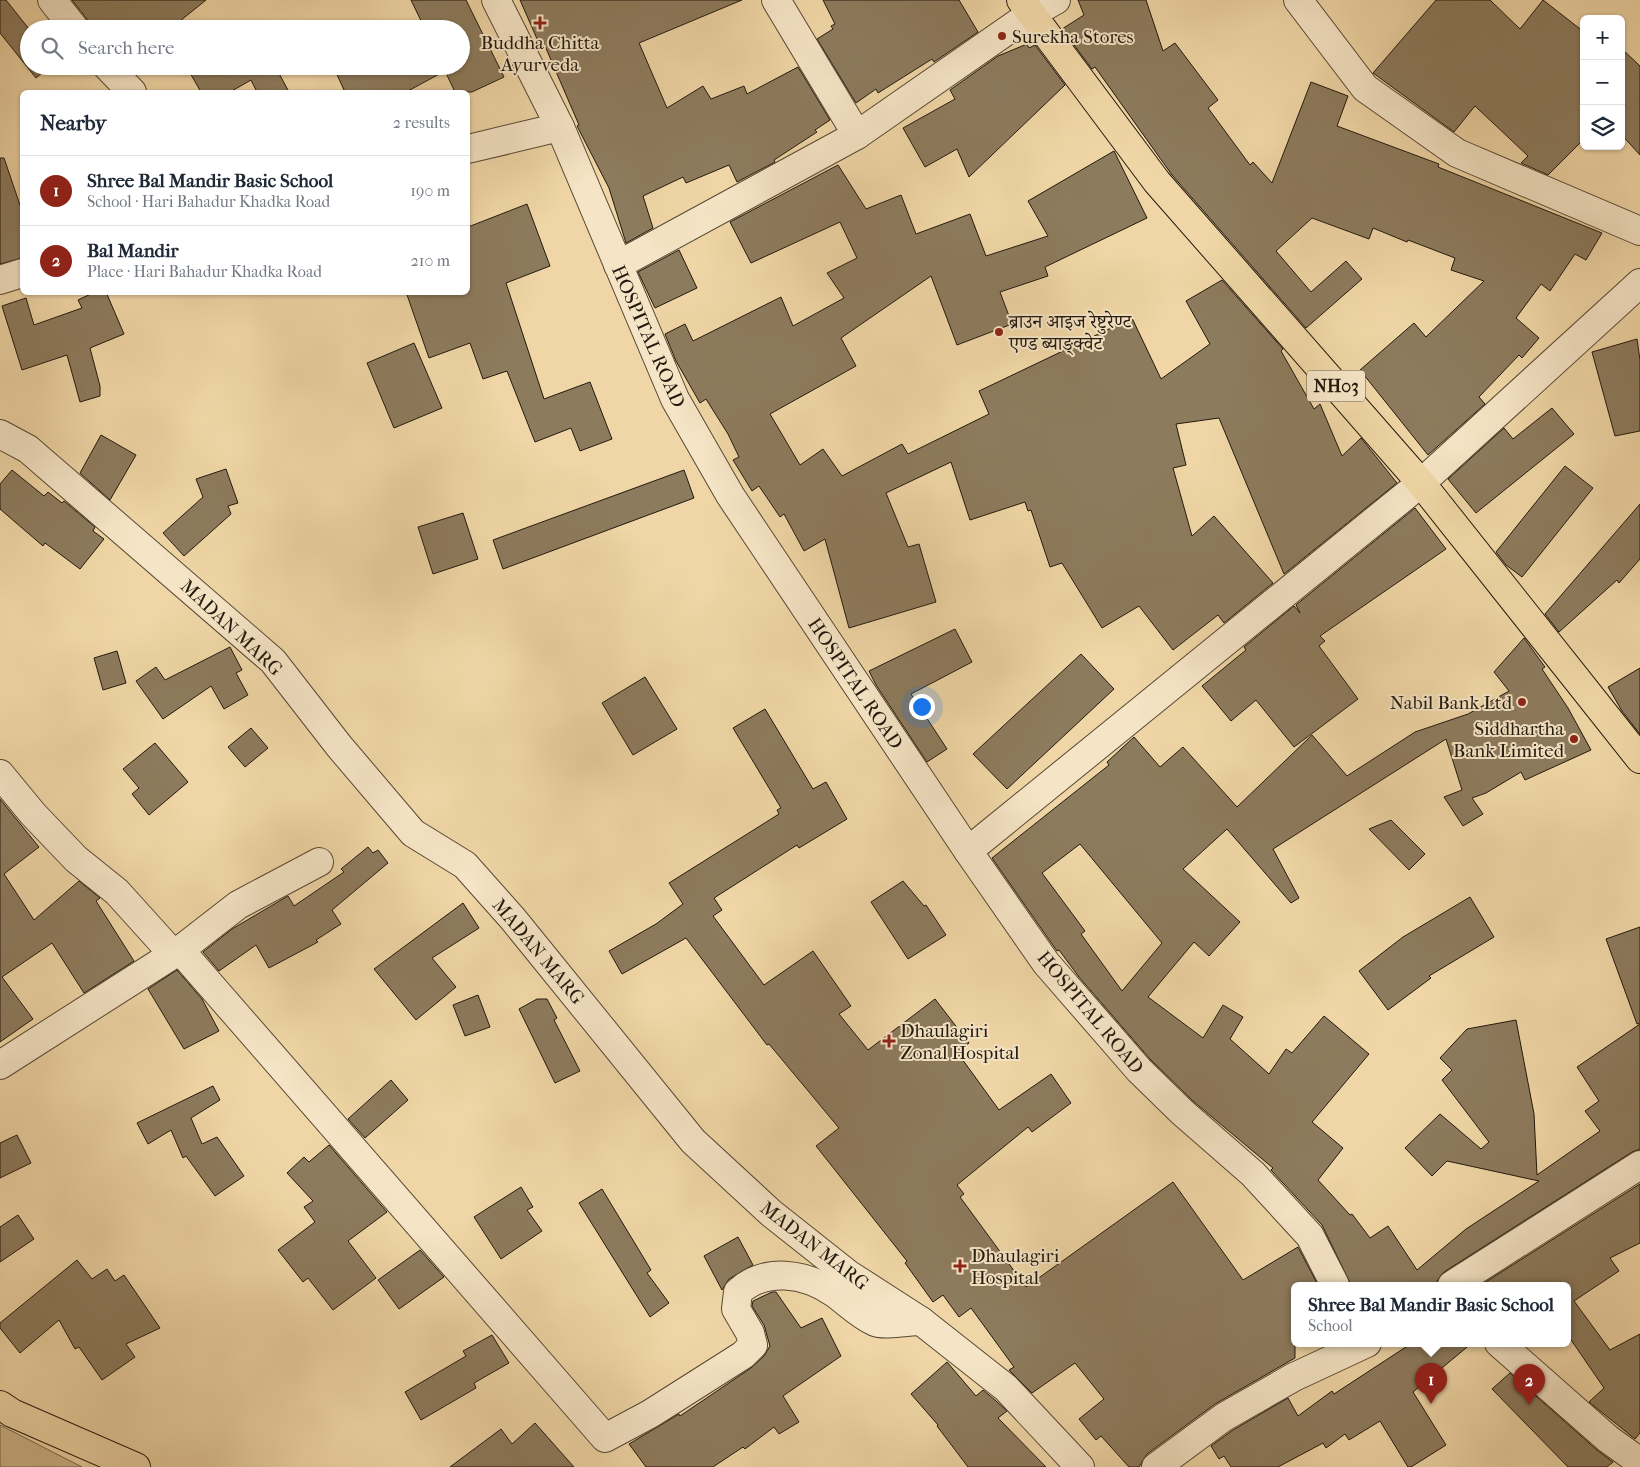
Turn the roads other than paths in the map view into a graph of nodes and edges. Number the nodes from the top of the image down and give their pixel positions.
1 (52, 0) edge
2 (496, 0) edge
3 (776, 0) edge
4 (1056, 0) edge
5 (1298, 0) edge
6 (1026, 7) edge
7 (68, 20) edge
8 (116, 75) edge
9 (130, 90) edge
10 (560, 127) junction
11 (857, 135) junction
12 (470, 149) edge
13 (1640, 231) edge
14 (618, 265) junction
15 (20, 274) edge
16 (0, 280) edge
17 (1640, 283) edge
18 (0, 434) edge
19 (1421, 483) junction
20 (1640, 759) edge
21 (0, 774) edge
22 (968, 852) junction
23 (319, 862) dead end
24 (176, 952) junction
25 (0, 1065) edge
26 (1640, 1165) edge
27 (1333, 1282) edge
28 (1457, 1282) edge
29 (921, 1321) junction
30 (1358, 1347) edge
31 (1504, 1347) edge
32 (0, 1405) edge
33 (1640, 1462) edge
34 (136, 1467) edge
35 (1080, 1467) edge
36 (1156, 1467) edge

1 - 7 street
2 - 10 street, HOSPITAL ROAD
3 - 11 street
4 - 6 street
5 - 13 street
6 - 11 street
6 - 19 main road, NH03
8 - 9 street
10 - 12 street
10 - 14 street, HOSPITAL ROAD
11 - 14 street
14 - 22 street, HOSPITAL ROAD
15 - 16 street
17 - 19 street
18 - 29 street, MADAN MARG
19 - 20 main road, NH03
19 - 22 street
21 - 24 street
22 - 27 street, HOSPITAL ROAD
23 - 24 street
24 - 25 street
24 - 29 street
26 - 28 street
29 - 35 street, MADAN MARG
30 - 36 street
31 - 33 street
32 - 34 main road

